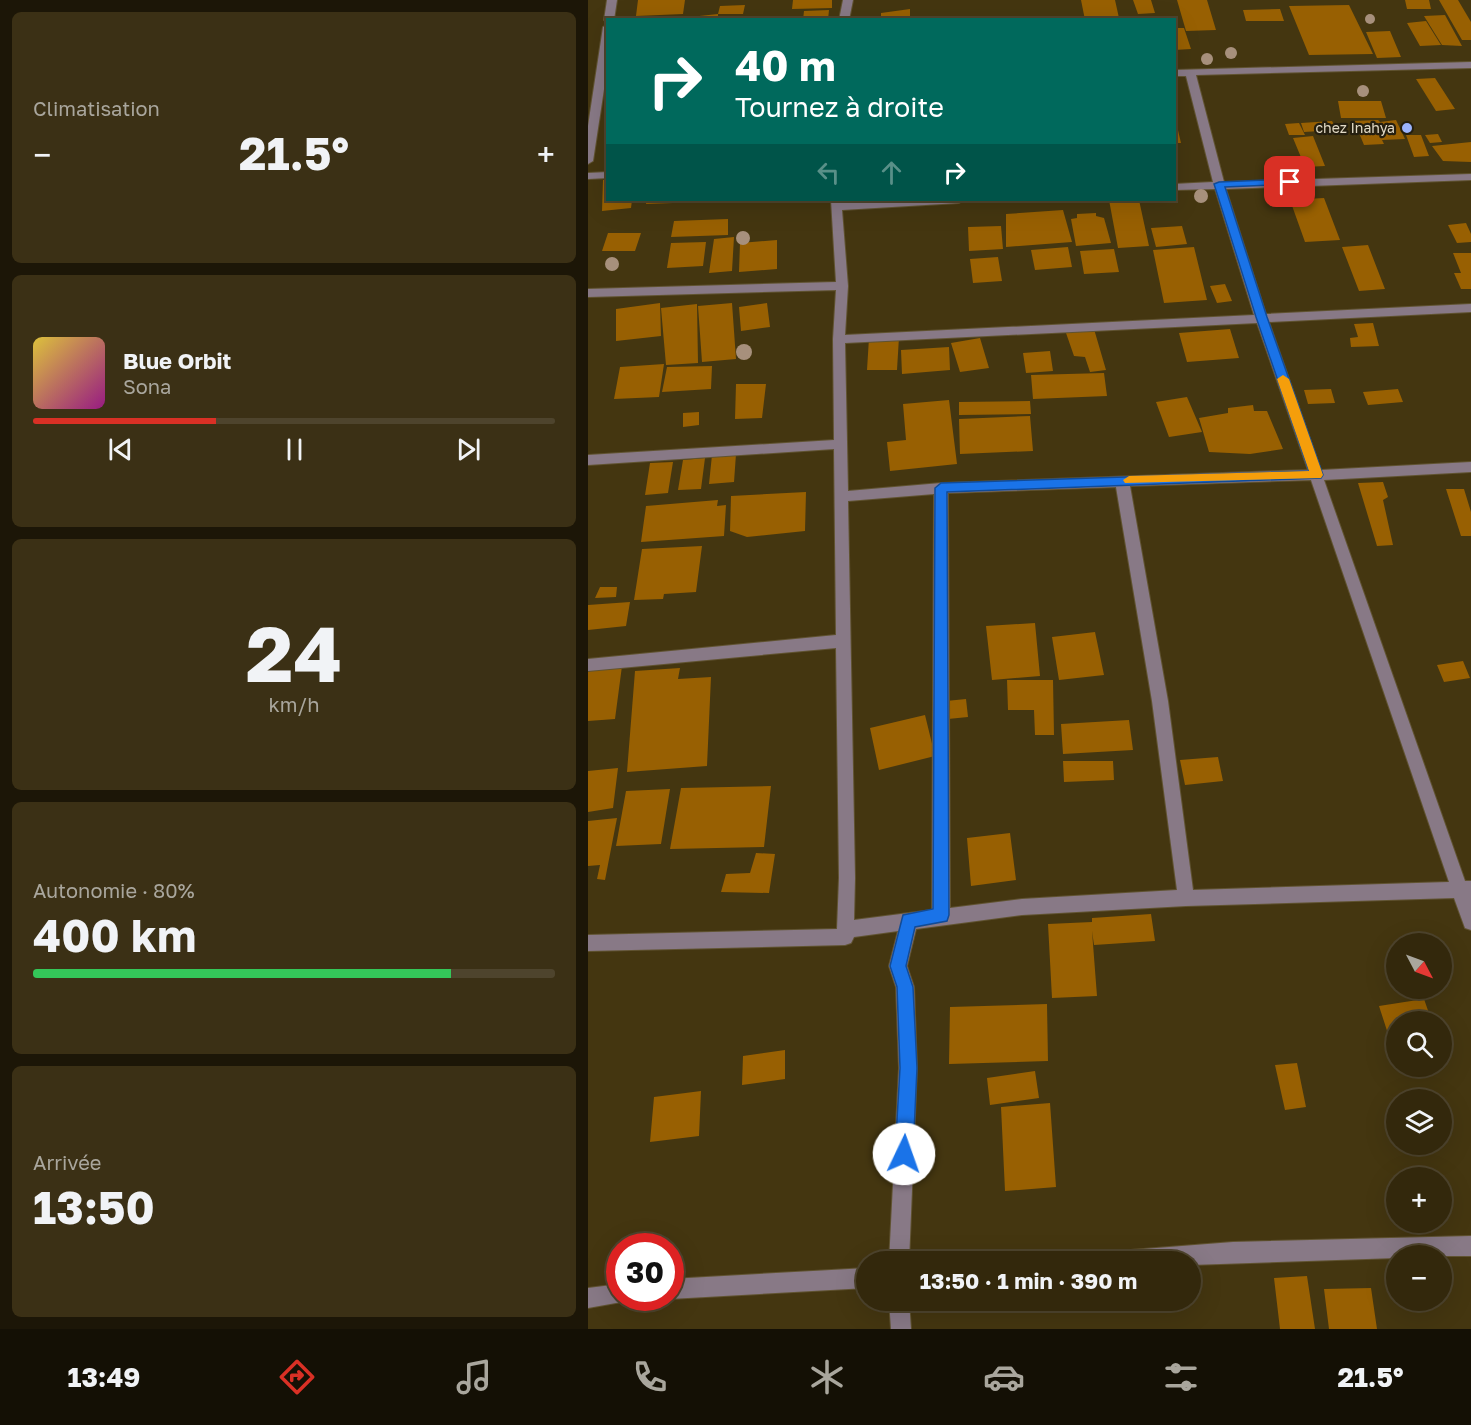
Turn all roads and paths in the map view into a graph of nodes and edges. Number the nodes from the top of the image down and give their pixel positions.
1 (612, 0) edge
2 (849, 0) edge
3 (609, 18) edge
4 (844, 18) edge
5 (606, 48) edge
6 (1471, 65) edge
7 (588, 68) edge
8 (604, 68) edge
9 (1190, 73) junction
10 (1176, 74) edge
11 (588, 161) edge
12 (606, 175) edge
13 (588, 176) edge
14 (1471, 177) edge
15 (1219, 184) junction
16 (1176, 187) edge
17 (918, 201) edge
18 (836, 203) edge
19 (842, 286) junction
20 (588, 292) edge
21 (1471, 308) edge
22 (1261, 317) junction
23 (839, 339) junction
24 (840, 444) junction
25 (588, 460) edge
26 (1471, 467) edge
27 (1317, 475) junction
28 (1122, 480) junction
29 (941, 488) junction
30 (840, 497) junction
31 (842, 641) junction
32 (588, 664) edge
33 (1465, 889) edge
34 (1186, 898) junction
35 (941, 915) junction
36 (909, 921) junction
37 (1471, 922) edge
38 (845, 937) junction
39 (588, 943) edge
40 (1471, 1246) edge
41 (899, 1251) edge
42 (1201, 1254) edge
43 (856, 1279) edge
44 (684, 1288) edge
45 (606, 1296) edge
46 (588, 1298) edge
47 (900, 1311) edge
48 (901, 1329) edge

1 - 3 street
2 - 4 street
5 - 8 street
6 - 9 street
7 - 8 street
8 - 11 street
9 - 10 street
9 - 15 street
12 - 13 street
14 - 15 street
15 - 16 street
15 - 22 street
17 - 18 street
18 - 19 street
19 - 20 street
19 - 23 street
21 - 22 street
22 - 23 street
22 - 27 street
23 - 24 street
24 - 25 street
24 - 30 street
26 - 27 street
27 - 28 street
27 - 33 street
28 - 29 street
28 - 34 street
29 - 30 street
29 - 35 street
30 - 31 street
31 - 32 street
31 - 38 street
33 - 34 street
33 - 37 street
34 - 35 street
35 - 36 street
36 - 38 street
36 - 41 street
38 - 39 street
40 - 42 street
43 - 44 street
45 - 46 street
47 - 48 street

